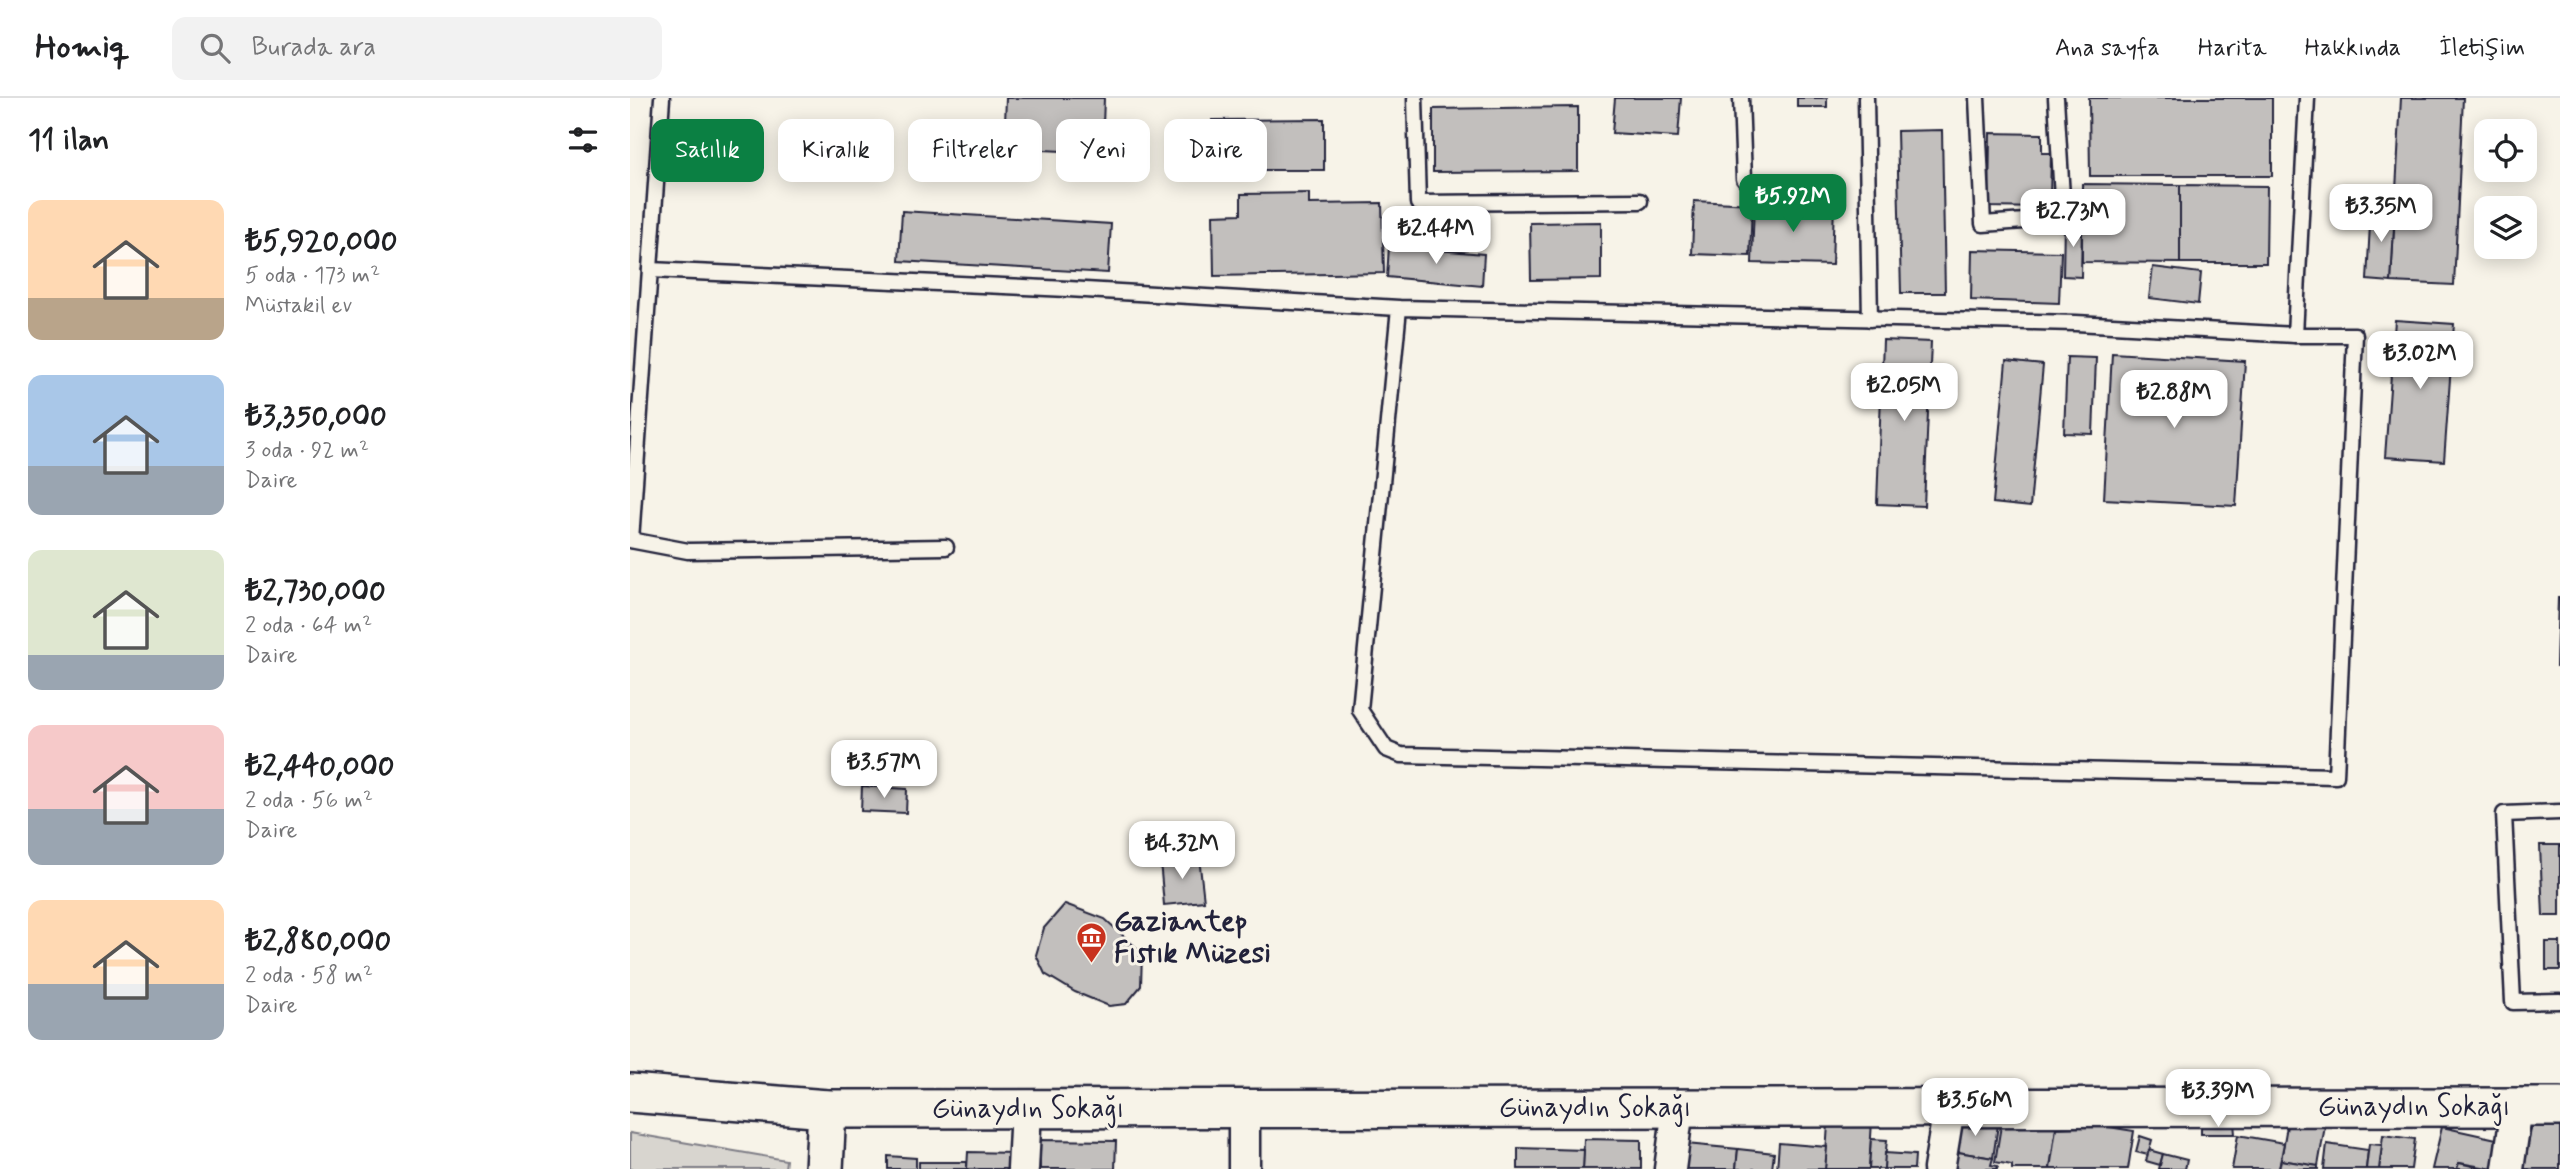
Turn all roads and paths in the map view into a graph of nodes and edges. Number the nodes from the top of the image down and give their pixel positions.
1 (662, 98) edge
2 (1415, 98) edge
3 (1741, 98) edge
4 (1866, 98) edge
5 (1977, 98) edge
6 (2056, 98) edge
7 (2307, 98) edge
8 (1744, 179) dead end
9 (1640, 201) dead end
10 (650, 270) junction
11 (1399, 308) junction
12 (1870, 319) junction
13 (2294, 335) junction
14 (631, 540) edge
15 (946, 547) dead end
16 (2560, 812) edge
17 (2560, 1001) edge
18 (630, 1093) edge
19 (2517, 1107) junction
20 (2560, 1107) edge
21 (1678, 1108) junction
22 (1949, 1108) junction
23 (827, 1109) junction
24 (1026, 1109) junction
25 (1244, 1109) junction
26 (824, 1169) edge
27 (1023, 1169) edge
28 (1244, 1169) edge
29 (1670, 1169) edge
30 (1939, 1169) edge
31 (2508, 1169) edge

1 - 10 lane
2 - 9 lane
3 - 8 lane
4 - 12 lane
5 - 6 lane
7 - 13 lane
10 - 11 lane
10 - 14 lane
11 - 12 lane
11 - 13 lane
12 - 13 lane
14 - 15 lane
16 - 17 lane
18 - 23 street, Günaydın Sokağı
19 - 20 street, Günaydın Sokağı
19 - 22 street, Günaydın Sokağı
19 - 31 street
21 - 22 street, Günaydın Sokağı
21 - 25 street, Günaydın Sokağı
21 - 29 street
22 - 30 street
23 - 24 street, Günaydın Sokağı
23 - 26 street
24 - 25 street, Günaydın Sokağı
24 - 27 street
25 - 28 street

